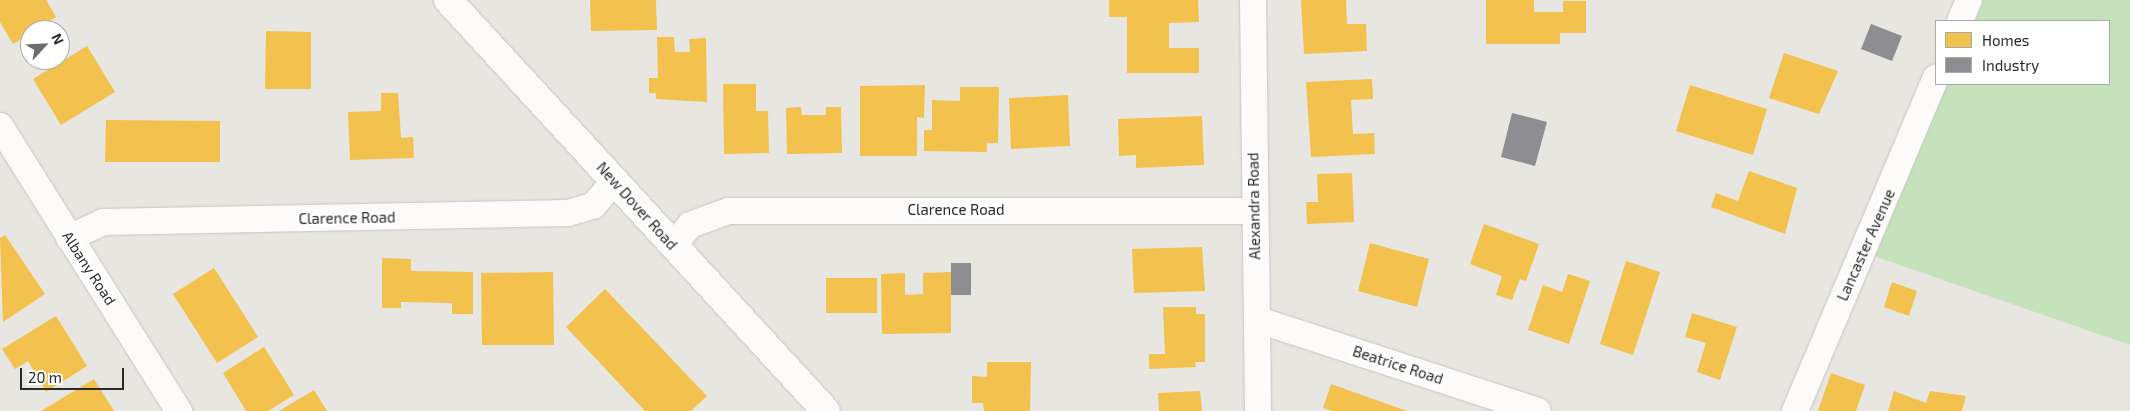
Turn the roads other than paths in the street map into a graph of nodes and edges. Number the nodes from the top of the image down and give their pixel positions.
1 (448, 0) edge
2 (1253, 0) edge
3 (1968, 0) edge
4 (1960, 20) edge
5 (1935, 80) edge
6 (0, 126) edge
7 (615, 181) junction
8 (1253, 211) junction
9 (69, 238) junction
10 (673, 246) junction
11 (1258, 320) junction
12 (179, 411) edge
13 (826, 411) edge
14 (1258, 411) edge
15 (1538, 411) edge
16 (1795, 411) edge

1 - 7 main road, New Dover Road
2 - 8 street, Alexandra Road
3 - 4 street
5 - 16 street, Lancaster Avenue
6 - 9 street, Albany Road
7 - 9 street, Clarence Road
7 - 10 main road, New Dover Road
8 - 10 street, Clarence Road
8 - 11 street, Alexandra Road
9 - 12 street, Albany Road
10 - 13 main road, New Dover Road
11 - 14 street, Alexandra Road
11 - 15 street, Beatrice Road

